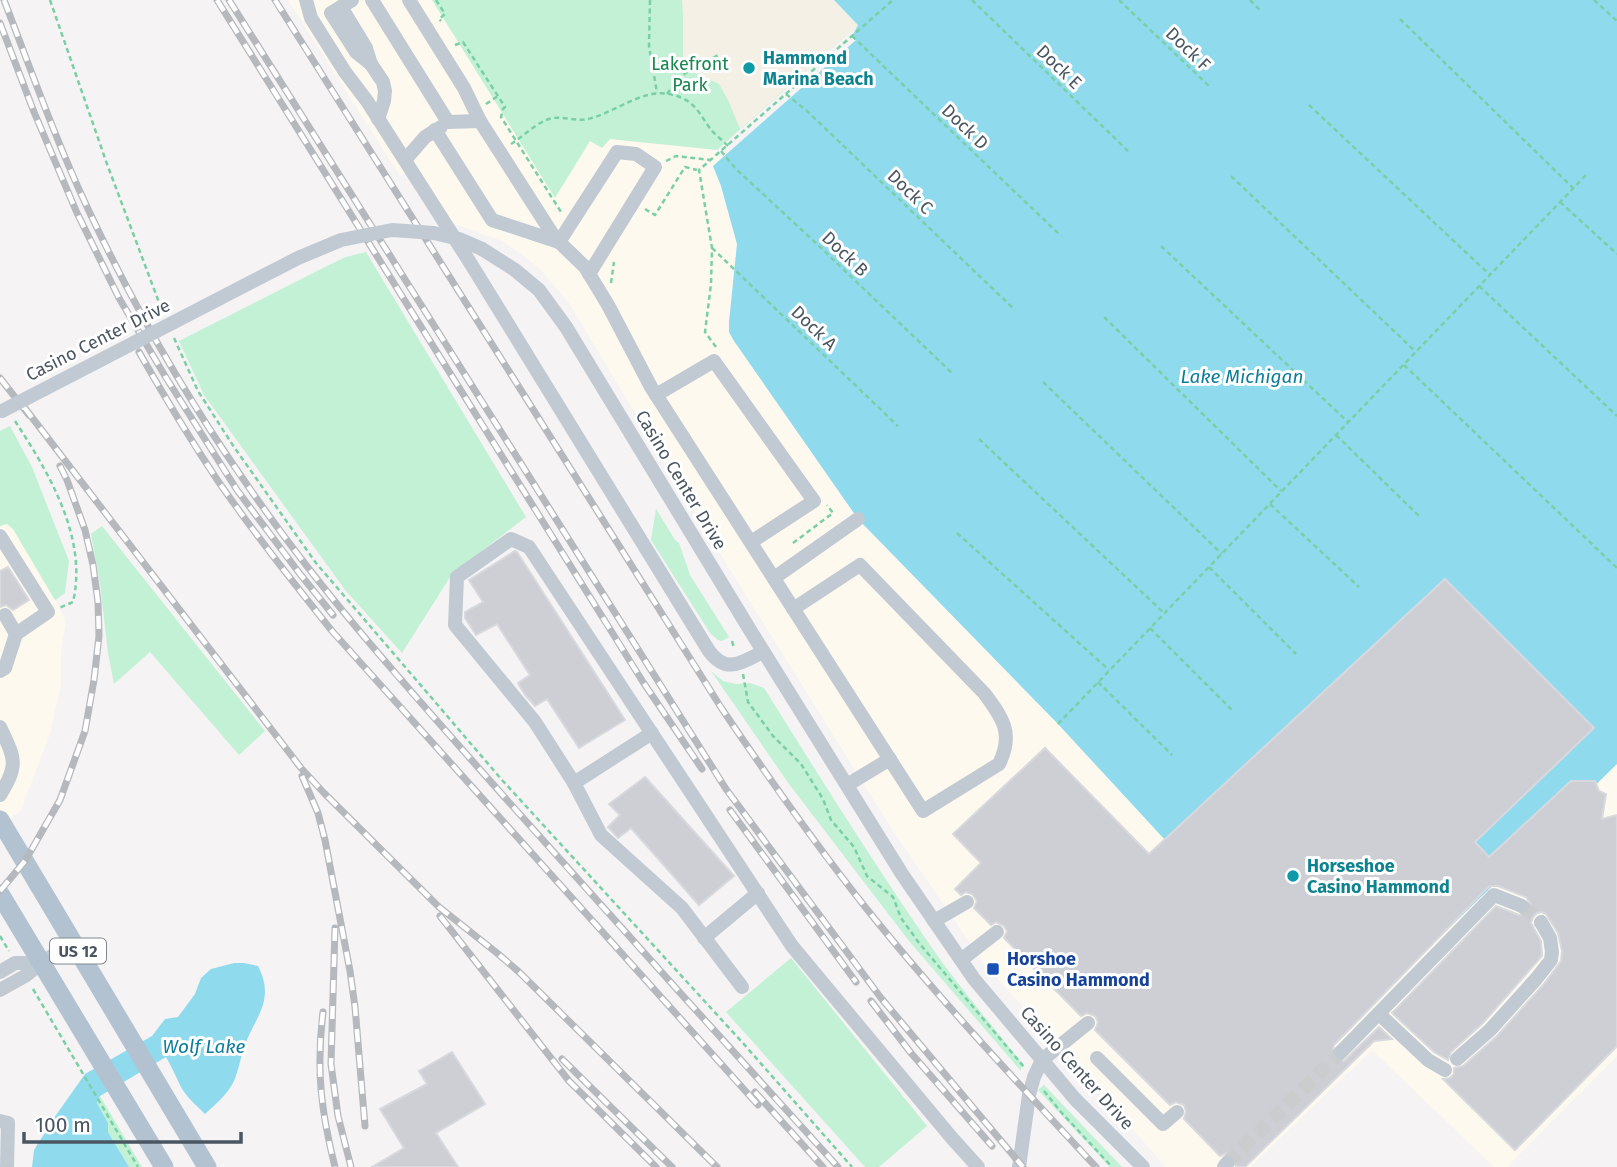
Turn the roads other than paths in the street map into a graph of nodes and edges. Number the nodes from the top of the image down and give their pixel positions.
1 (306, 0) edge
2 (372, 0) edge
3 (409, 0) edge
4 (346, 4) edge
5 (378, 118) junction
6 (480, 121) junction
7 (442, 126) junction
8 (405, 160) junction
9 (559, 242) junction
10 (589, 274) junction
11 (656, 395) junction
12 (5, 414) edge
13 (858, 519) dead end
14 (0, 536) edge
15 (751, 542) junction
16 (774, 578) junction
17 (793, 609) junction
18 (5, 615) dead end
19 (16, 634) junction
20 (763, 652) junction
21 (2, 666) edge
22 (0, 727) edge
23 (652, 733) junction
24 (890, 759) junction
25 (574, 783) junction
26 (847, 785) junction
27 (0, 795) edge
28 (0, 820) edge
29 (758, 893) junction
30 (0, 894) edge
31 (967, 901) dead end
32 (1522, 906) tunnel mouth
33 (934, 921) junction
34 (1541, 922) tunnel mouth
35 (997, 932) dead end
36 (705, 938) junction
37 (73, 943) junction
38 (961, 960) junction
39 (41, 962) junction
40 (0, 972) edge
41 (742, 987) dead end
42 (0, 990) edge
43 (1379, 1014) junction
44 (1088, 1023) dead end
45 (1341, 1052) tunnel mouth
46 (1097, 1058) dead end
47 (1042, 1060) junction
48 (1177, 1112) dead end
49 (0, 1121) edge
50 (6, 1167) edge
51 (164, 1167) edge
52 (206, 1167) edge
53 (978, 1167) edge
54 (1019, 1167) edge
55 (1143, 1167) edge

1 - 5 street
2 - 7 street
3 - 6 street
4 - 5 street
5 - 8 street
6 - 7 street
6 - 9 street
7 - 8 street
7 - 9 street
8 - 20 street
9 - 10 street
9 - 10 street
10 - 11 street
11 - 15 street
11 - 15 street
12 - 20 street, Casino Center Drive, bridge
13 - 16 street
14 - 19 street
15 - 16 street
16 - 17 street
17 - 24 street
17 - 24 street
18 - 19 street
19 - 21 street
20 - 26 street, Casino Center Drive
22 - 27 street
23 - 25 street
23 - 25 street
23 - 29 street
24 - 26 street
25 - 36 street
26 - 33 street, Casino Center Drive
28 - 37 main road, US 12
29 - 36 street
29 - 53 street
30 - 39 main road, US 12
31 - 33 street
32 - 43 street
33 - 38 street, Casino Center Drive
34 - 43 street
35 - 38 street
36 - 41 street
37 - 39 street
37 - 52 main road, US 12
38 - 47 street, Casino Center Drive
39 - 40 street
39 - 42 street
39 - 51 main road, US 12
43 - 45 street
44 - 47 street
46 - 48 street
47 - 54 street
47 - 55 street, Casino Center Drive
49 - 50 street

